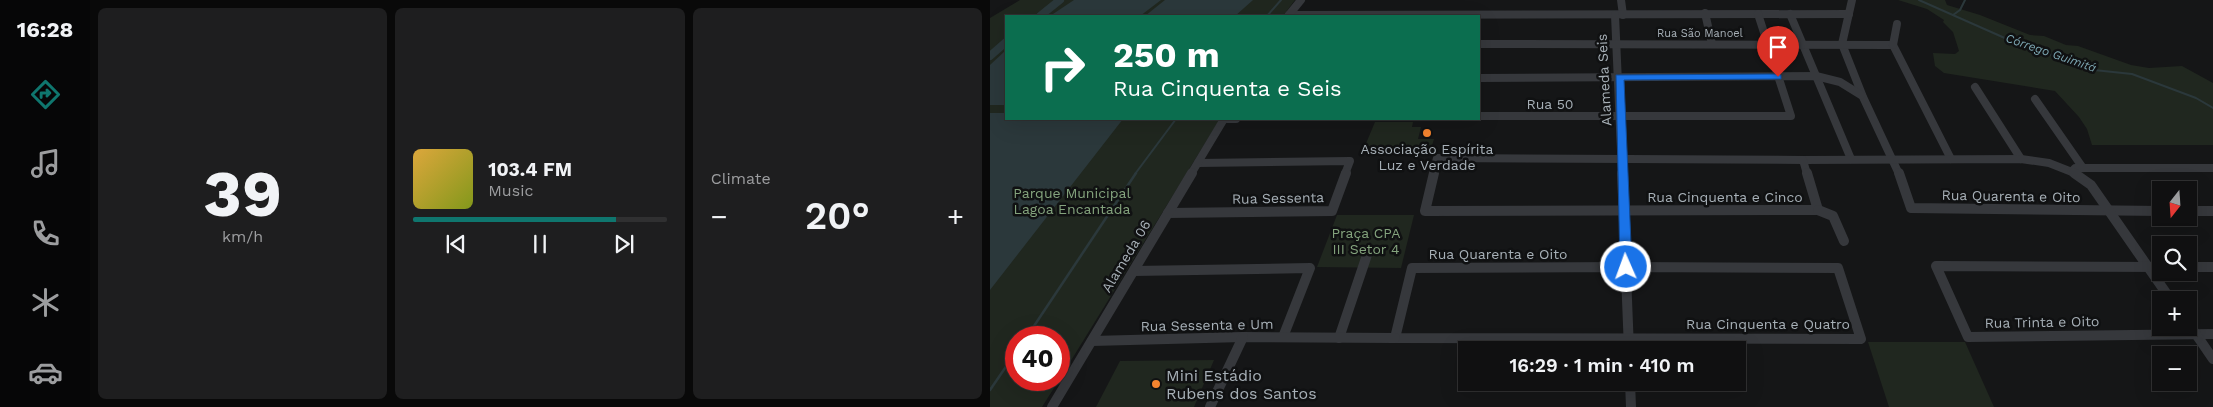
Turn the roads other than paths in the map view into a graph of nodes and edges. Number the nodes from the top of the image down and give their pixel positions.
1 (1301, 0) edge
2 (1621, 0) edge
3 (1852, 0) edge
4 (1706, 14) junction
5 (1758, 14) junction
6 (1790, 14) junction
7 (1849, 14) junction
8 (1290, 15) edge
9 (1406, 15) edge
10 (1472, 15) edge
11 (1619, 15) junction
12 (1897, 24) dead end
13 (1480, 44) edge
14 (1617, 44) junction
15 (1712, 44) junction
16 (1768, 44) junction
17 (1801, 44) junction
18 (1842, 44) junction
19 (1893, 45) junction
20 (1816, 76) junction
21 (1619, 77) junction
22 (1778, 77) junction
23 (1480, 78) edge
24 (1975, 87) dead end
25 (1863, 97) junction
26 (2035, 99) dead end
27 (1480, 116) edge
28 (1620, 116) junction
29 (1223, 120) edge
30 (1622, 158) junction
31 (1951, 159) junction
32 (2021, 159) junction
33 (1802, 160) junction
34 (1851, 160) junction
35 (1894, 160) junction
36 (1198, 163) junction
37 (2083, 168) junction
38 (2213, 168) edge
39 (2072, 171) junction
40 (1624, 210) junction
41 (1818, 210) junction
42 (2109, 210) junction
43 (2152, 211) edge
44 (2198, 211) edge
45 (2213, 211) edge
46 (1168, 213) junction
47 (1844, 241) dead end
48 (1367, 255) dead end
49 (1626, 267) junction
50 (2148, 267) junction
51 (2152, 267) edge
52 (2197, 267) edge
53 (2213, 267) edge
54 (1134, 271) junction
55 (2165, 291) edge
56 (2197, 334) edge
57 (2213, 334) edge
58 (2152, 335) edge
59 (2197, 335) edge
60 (1243, 337) junction
61 (1283, 337) junction
62 (1628, 337) junction
63 (1339, 338) junction
64 (1395, 338) junction
65 (1092, 341) junction
66 (1628, 341) edge
67 (2213, 359) edge
68 (1630, 391) edge
69 (1052, 407) edge
70 (1210, 407) edge
71 (1631, 407) edge

1 - 8 street
2 - 11 street
3 - 7 street
4 - 5 street, Alameda Seis
4 - 11 street, Alameda Seis
4 - 15 street
5 - 6 street, Alameda Seis
5 - 16 street
6 - 7 street, Alameda Seis
6 - 17 street
7 - 18 street
9 - 10 street, Alameda Seis
10 - 11 street, Alameda Seis
11 - 14 street, Alameda Seis
12 - 19 street
13 - 14 street, Rua São Manoel
14 - 15 street, Rua São Manoel
14 - 21 street, Alameda Seis
15 - 16 street, Rua São Manoel
16 - 17 street, Rua São Manoel
16 - 22 street
17 - 18 street, Rua São Manoel
17 - 20 street
18 - 19 street, Rua São Manoel
18 - 25 street
19 - 31 street
20 - 22 street, Rua 50
20 - 25 street, Rua 50
20 - 34 street
21 - 22 street, Rua 50
21 - 23 street, Rua 50
21 - 28 street, Alameda Seis
22 - 28 street
24 - 32 street
25 - 35 street
26 - 37 street
27 - 28 street, Rua 50
28 - 30 street, Alameda Seis
29 - 36 street, Alameda 06
30 - 33 street
30 - 40 street, Alameda Seis
30 - 40 street, Rua Cinquenta e Cinco
31 - 32 street
31 - 35 street
32 - 39 street
33 - 34 street
33 - 41 street, Rua Cinquenta e Cinco
34 - 35 street
35 - 42 street, Rua Quarenta e Oito
36 - 46 street, Alameda 06
36 - 46 street, Rua Sessenta
37 - 38 street
37 - 39 street
39 - 42 street
40 - 41 street, Rua Cinquenta e Cinco
40 - 49 street, Alameda Seis
41 - 47 street
42 - 43 street, Rua Quarenta e Oito
42 - 50 street
44 - 45 street
46 - 54 street, Alameda 06
48 - 63 street
49 - 62 street, Alameda Seis
49 - 62 street, Rua Cinquenta e Quatro
49 - 64 street, Rua Quarenta e Oito
50 - 51 street
50 - 55 street
50 - 58 street, Rua Trinta e Oito
52 - 53 street
54 - 61 street, Rua Sessenta e Um
54 - 65 street, Alameda 06
56 - 57 street
59 - 67 street
60 - 61 street, Rua Sessenta e Um
60 - 65 street, Rua Sessenta e Um
60 - 70 street
61 - 63 street
62 - 64 street
62 - 66 street, Alameda Seis
63 - 64 street
65 - 69 street, Alameda 06
68 - 71 street

